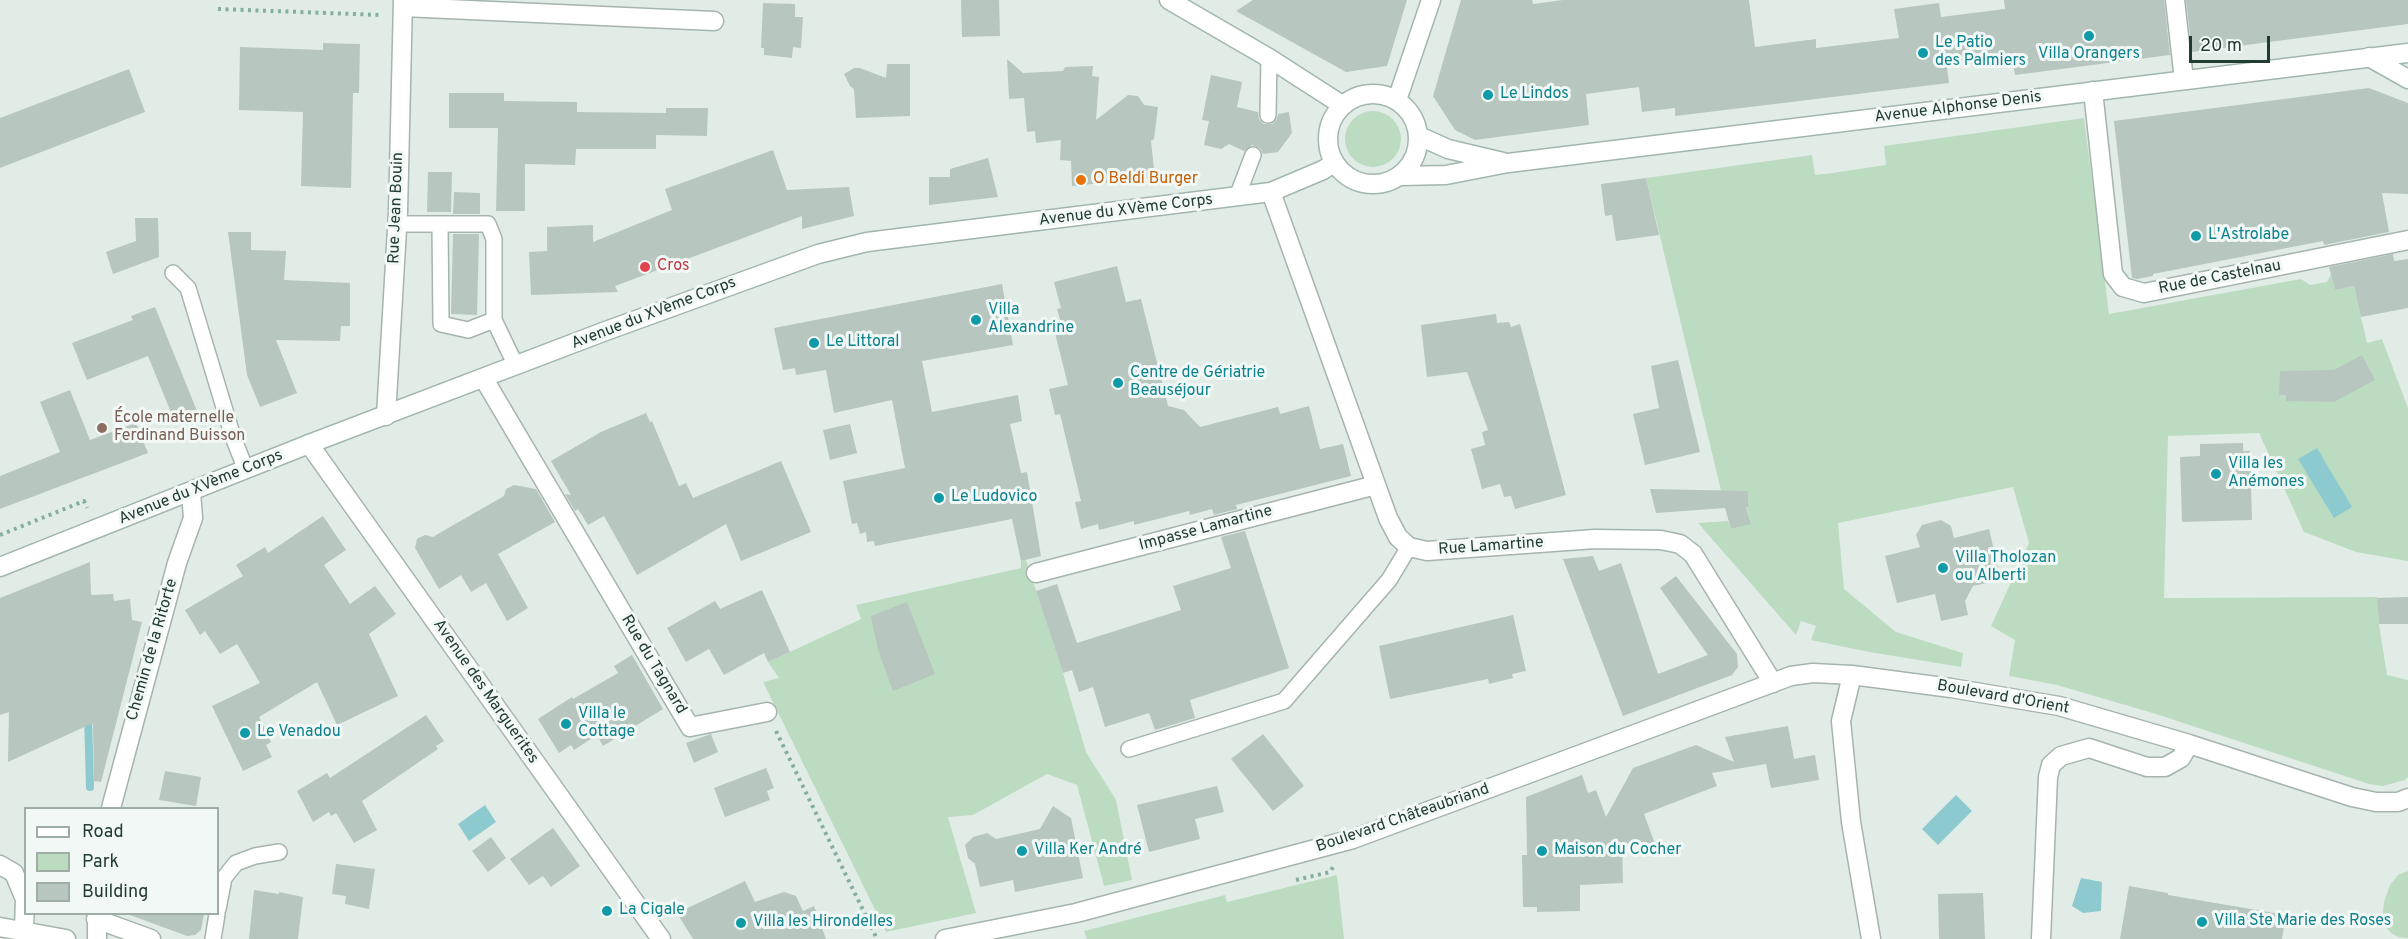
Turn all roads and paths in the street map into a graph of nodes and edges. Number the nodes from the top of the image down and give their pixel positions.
1 (1169, 0) edge
2 (1431, 0) edge
3 (2175, 0) edge
4 (403, 3) edge
5 (218, 9) dead end
6 (385, 15) dead end
7 (714, 21) dead end
8 (2408, 52) edge
9 (2369, 57) junction
10 (1269, 58) junction
11 (2408, 79) edge
12 (2184, 80) junction
13 (2093, 91) junction
14 (1397, 100) junction
15 (1342, 105) junction
16 (1268, 115) dead end
17 (1419, 136) junction
18 (1254, 155) dead end
19 (1334, 163) junction
20 (1508, 163) junction
21 (1400, 176) junction
22 (1271, 192) junction
23 (1237, 197) junction
24 (398, 224) junction
25 (440, 224) junction
26 (2408, 240) edge
27 (173, 273) dead end
28 (494, 320) junction
29 (516, 366) junction
30 (484, 379) junction
31 (386, 416) junction
32 (309, 444) junction
33 (246, 470) junction
34 (1376, 485) junction
35 (191, 492) junction
36 (96, 529) junction
37 (0, 535) edge
38 (1409, 547) junction
39 (0, 567) edge
40 (1036, 573) dead end
41 (1852, 675) junction
42 (1773, 683) junction
43 (767, 712) joint
44 (2189, 744) junction
45 (1129, 749) dead end
46 (2408, 798) edge
47 (111, 807) edge
48 (279, 852) dead end
49 (0, 865) edge
50 (24, 897) edge
51 (219, 904) edge
52 (24, 915) edge
53 (217, 915) edge
54 (97, 916) edge
55 (0, 927) edge
56 (24, 930) junction
57 (997, 934) edge
58 (66, 939) edge
59 (97, 939) edge
60 (151, 939) edge
61 (213, 939) edge
62 (661, 939) edge
63 (877, 939) edge
64 (945, 939) edge
65 (1871, 939) edge
66 (2041, 939) edge

1 - 10 street
2 - 14 street
3 - 12 street
4 - 7 street
4 - 24 street, Rue Jean Bouin
5 - 6 path
8 - 9 street, Avenue Alphonse Denis
9 - 11 street
9 - 12 street, Avenue Alphonse Denis
10 - 15 street
10 - 16 lane
12 - 13 street, Avenue Alphonse Denis
13 - 20 street, Avenue Alphonse Denis
13 - 26 street, Rue de Castelnau
14 - 15 street
14 - 17 street
15 - 19 street
17 - 20 street, Avenue Alphonse Denis
17 - 21 street
18 - 23 lane
19 - 21 street
19 - 22 street, Avenue du XVème Corps
20 - 21 street, Avenue Alphonse Denis
22 - 23 street, Avenue du XVème Corps
22 - 34 street
23 - 29 street, Avenue du XVème Corps
24 - 25 lane
24 - 31 street, Rue Jean Bouin
25 - 28 lane
25 - 28 lane
27 - 33 lane
28 - 29 lane
29 - 30 street, Avenue du XVème Corps
30 - 31 street, Avenue du XVème Corps
30 - 43 street, Rue du Tagnard
31 - 32 street, Avenue du XVème Corps
32 - 33 street, Avenue du XVème Corps
32 - 62 street, Avenue des Marguerites
33 - 35 street, Avenue du XVème Corps
34 - 38 street
34 - 40 street, Impasse Lamartine
35 - 36 street, Avenue du XVème Corps
35 - 47 street, Chemin de la Ritorte
36 - 37 path
36 - 39 street, Avenue du XVème Corps
38 - 42 street, Rue Lamartine
38 - 45 lane
41 - 42 street, Boulevard Châteaubriand
41 - 44 street, Boulevard d'Orient
41 - 65 street
42 - 57 street, Boulevard Châteaubriand
43 - 63 path
44 - 46 street, Boulevard d'Orient
44 - 66 street
48 - 51 lane
49 - 50 street
52 - 56 street
53 - 61 lane
54 - 59 street
54 - 60 street
55 - 56 street
56 - 58 street
57 - 64 street, Boulevard Châteaubriand

